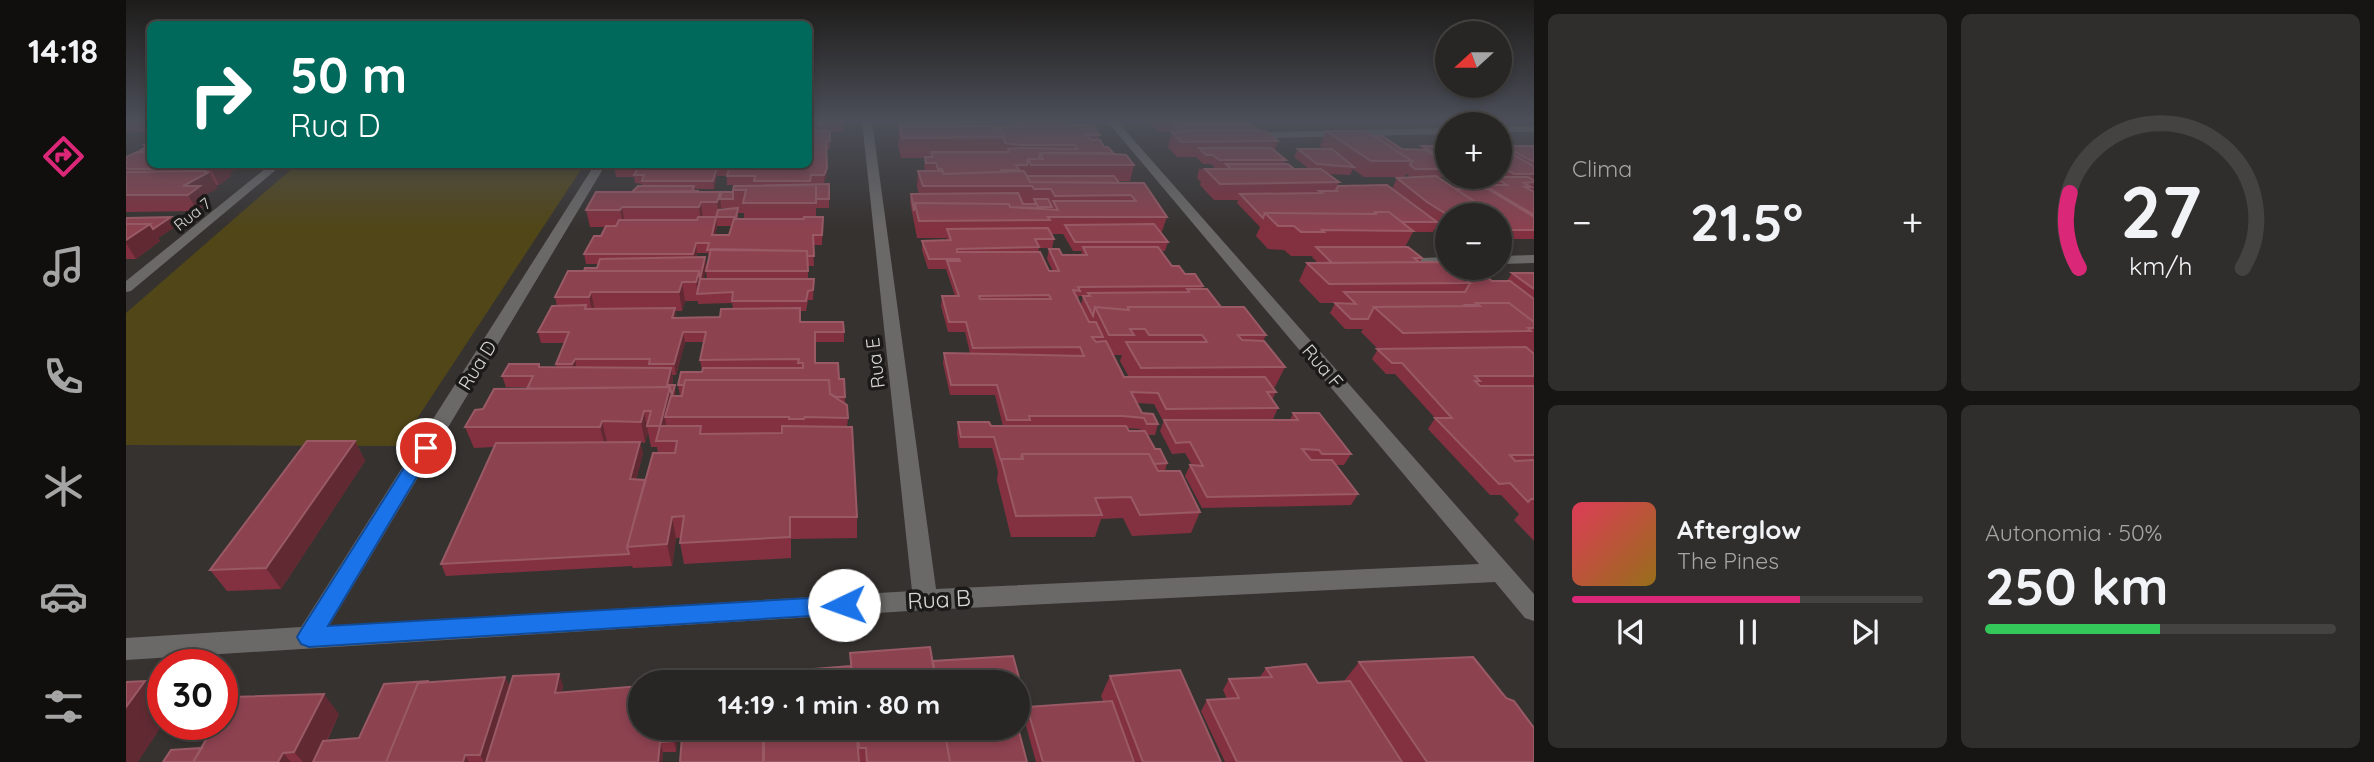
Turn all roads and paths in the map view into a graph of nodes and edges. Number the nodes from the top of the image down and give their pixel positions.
1 (871, 157) edge
2 (1143, 157) edge
3 (273, 168) edge
4 (599, 168) edge
5 (1534, 259) edge
6 (1512, 260) edge
7 (1435, 261) edge
8 (1422, 262) edge
9 (126, 288) edge
10 (1500, 572) junction
11 (925, 600) junction
12 (1534, 611) edge
13 (309, 637) junction
14 (126, 649) edge

1 - 11 street, Rua E
2 - 10 street, Rua F
3 - 9 street, Rua 7
4 - 13 street, Rua D
5 - 6 street
7 - 8 street
10 - 11 street, Rua B
10 - 12 street, Rua F
11 - 13 street, Rua B
13 - 14 street, Rua B

